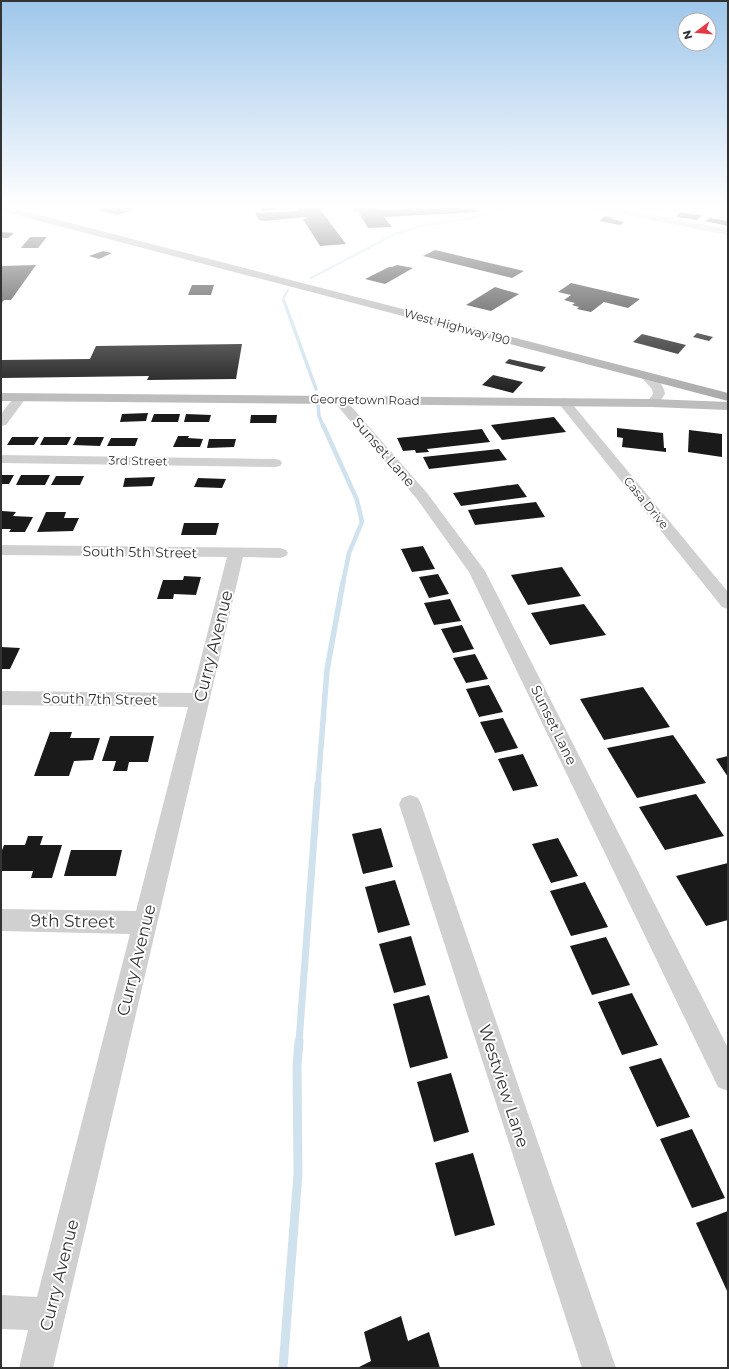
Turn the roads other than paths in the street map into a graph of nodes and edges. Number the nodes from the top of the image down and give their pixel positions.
1 (235, 269) edge
2 (646, 376) junction
3 (724, 395) edge
4 (1, 397) edge
5 (20, 398) junction
6 (339, 400) junction
7 (564, 402) junction
8 (652, 404) junction
9 (728, 406) edge
10 (1, 422) edge
11 (1, 459) edge
12 (275, 464) dead end
13 (1, 550) edge
14 (236, 552) junction
15 (280, 552) dead end
16 (728, 603) edge
17 (1, 698) edge
18 (200, 700) junction
19 (410, 804) dead end
20 (1, 920) edge
21 (145, 922) junction
22 (728, 1077) edge
23 (1, 1312) edge
24 (49, 1314) junction
25 (36, 1368) edge
26 (599, 1368) edge

1 - 2 main road, West Highway 190
2 - 3 main road, West Highway 190
2 - 8 street
4 - 5 street, Georgetown Road
5 - 6 street, Georgetown Road
5 - 10 street
6 - 7 street, Georgetown Road
6 - 22 street, Sunset Lane
7 - 8 street, Georgetown Road
7 - 16 street, Casa Drive
8 - 9 street, Georgetown Road
11 - 12 street, 3rd Street
13 - 14 street, South 5th Street
14 - 15 street, South 5th Street
14 - 18 street, Curry Avenue
17 - 18 street, South 7th Street
18 - 21 street, Curry Avenue
19 - 26 street, Westview Lane
20 - 21 street, 9th Street
21 - 24 street, Curry Avenue
23 - 24 street
24 - 25 street, Curry Avenue

